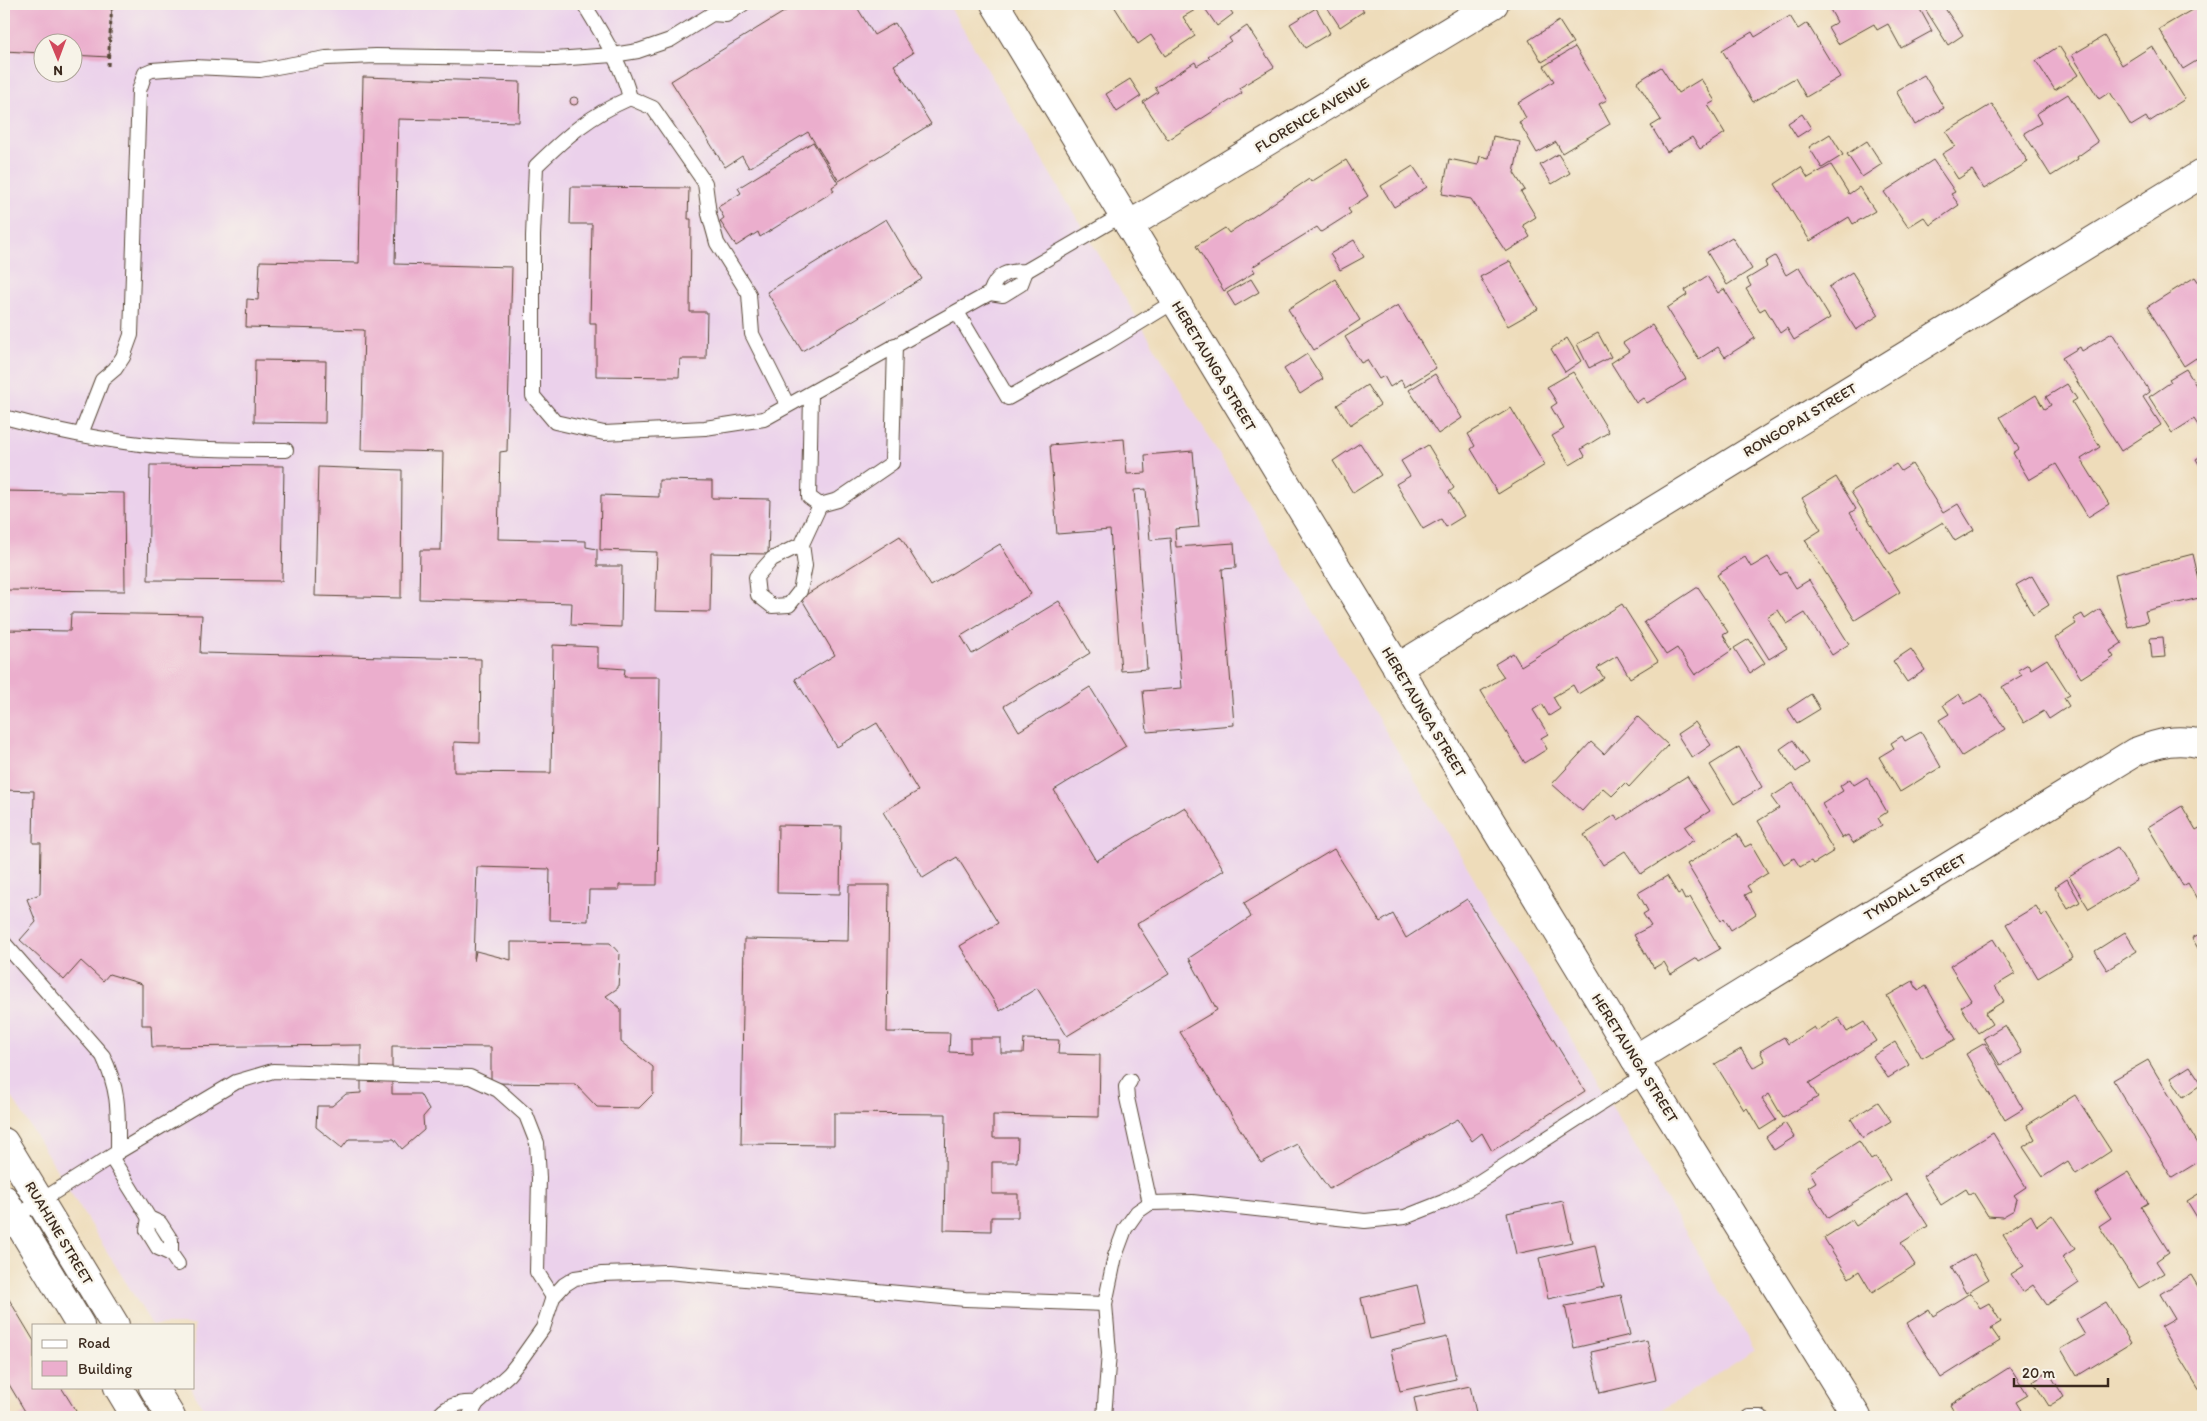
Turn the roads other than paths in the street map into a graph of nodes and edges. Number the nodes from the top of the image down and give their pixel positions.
1 (584, 4) edge
2 (744, 4) edge
3 (995, 4) edge
4 (1494, 4) edge
5 (714, 9) edge
6 (613, 55) junction
7 (630, 98) junction
8 (2203, 173) edge
9 (1126, 220) junction
10 (1175, 301) junction
11 (957, 312) junction
12 (895, 345) junction
13 (811, 394) junction
14 (787, 404) junction
15 (4, 417) edge
16 (81, 434) junction
17 (286, 450) dead end
18 (820, 505) junction
19 (802, 544) junction
20 (1397, 668) junction
21 (2203, 744) edge
22 (4, 943) edge
23 (1640, 1067) junction
24 (1130, 1081) dead end
25 (4, 1142) edge
26 (115, 1154) junction
27 (40, 1202) junction
28 (1150, 1203) junction
29 (9, 1208) edge
30 (174, 1259) dead end
31 (553, 1297) junction
32 (1105, 1304) junction
33 (79, 1324) edge
34 (114, 1324) edge
35 (119, 1388) edge
36 (154, 1388) edge
37 (477, 1402) junction
38 (1850, 1415) edge
39 (136, 1417) edge
40 (171, 1417) edge
41 (438, 1417) edge
42 (469, 1417) edge
43 (1104, 1417) edge
44 (1749, 1417) edge
45 (1761, 1417) edge

1 - 6 lane
2 - 5 lane
3 - 9 street, HERETAUNGA STREET
4 - 9 street, FLORENCE AVENUE
5 - 6 lane
6 - 7 lane
6 - 16 lane
7 - 14 lane
7 - 14 lane
8 - 20 street, RONGOPAI STREET
9 - 10 street, HERETAUNGA STREET
9 - 11 lane
10 - 11 lane
10 - 20 street, HERETAUNGA STREET
11 - 12 lane
12 - 13 lane
12 - 18 lane
13 - 14 lane
13 - 18 lane
15 - 16 lane
16 - 17 lane
18 - 19 lane
19 - 19 lane
20 - 23 street, HERETAUNGA STREET
21 - 23 street, TYNDALL STREET
22 - 26 lane
23 - 28 lane
23 - 38 street, HERETAUNGA STREET
24 - 28 lane
25 - 27 street, RUAHINE STREET
26 - 27 lane
26 - 30 lane
26 - 31 lane
27 - 29 lane
27 - 34 street, RUAHINE STREET
28 - 32 lane
29 - 33 street, RUAHINE STREET
31 - 32 lane
31 - 37 lane
32 - 43 lane
35 - 39 street
36 - 40 street
37 - 41 lane
37 - 42 lane
44 - 45 lane

